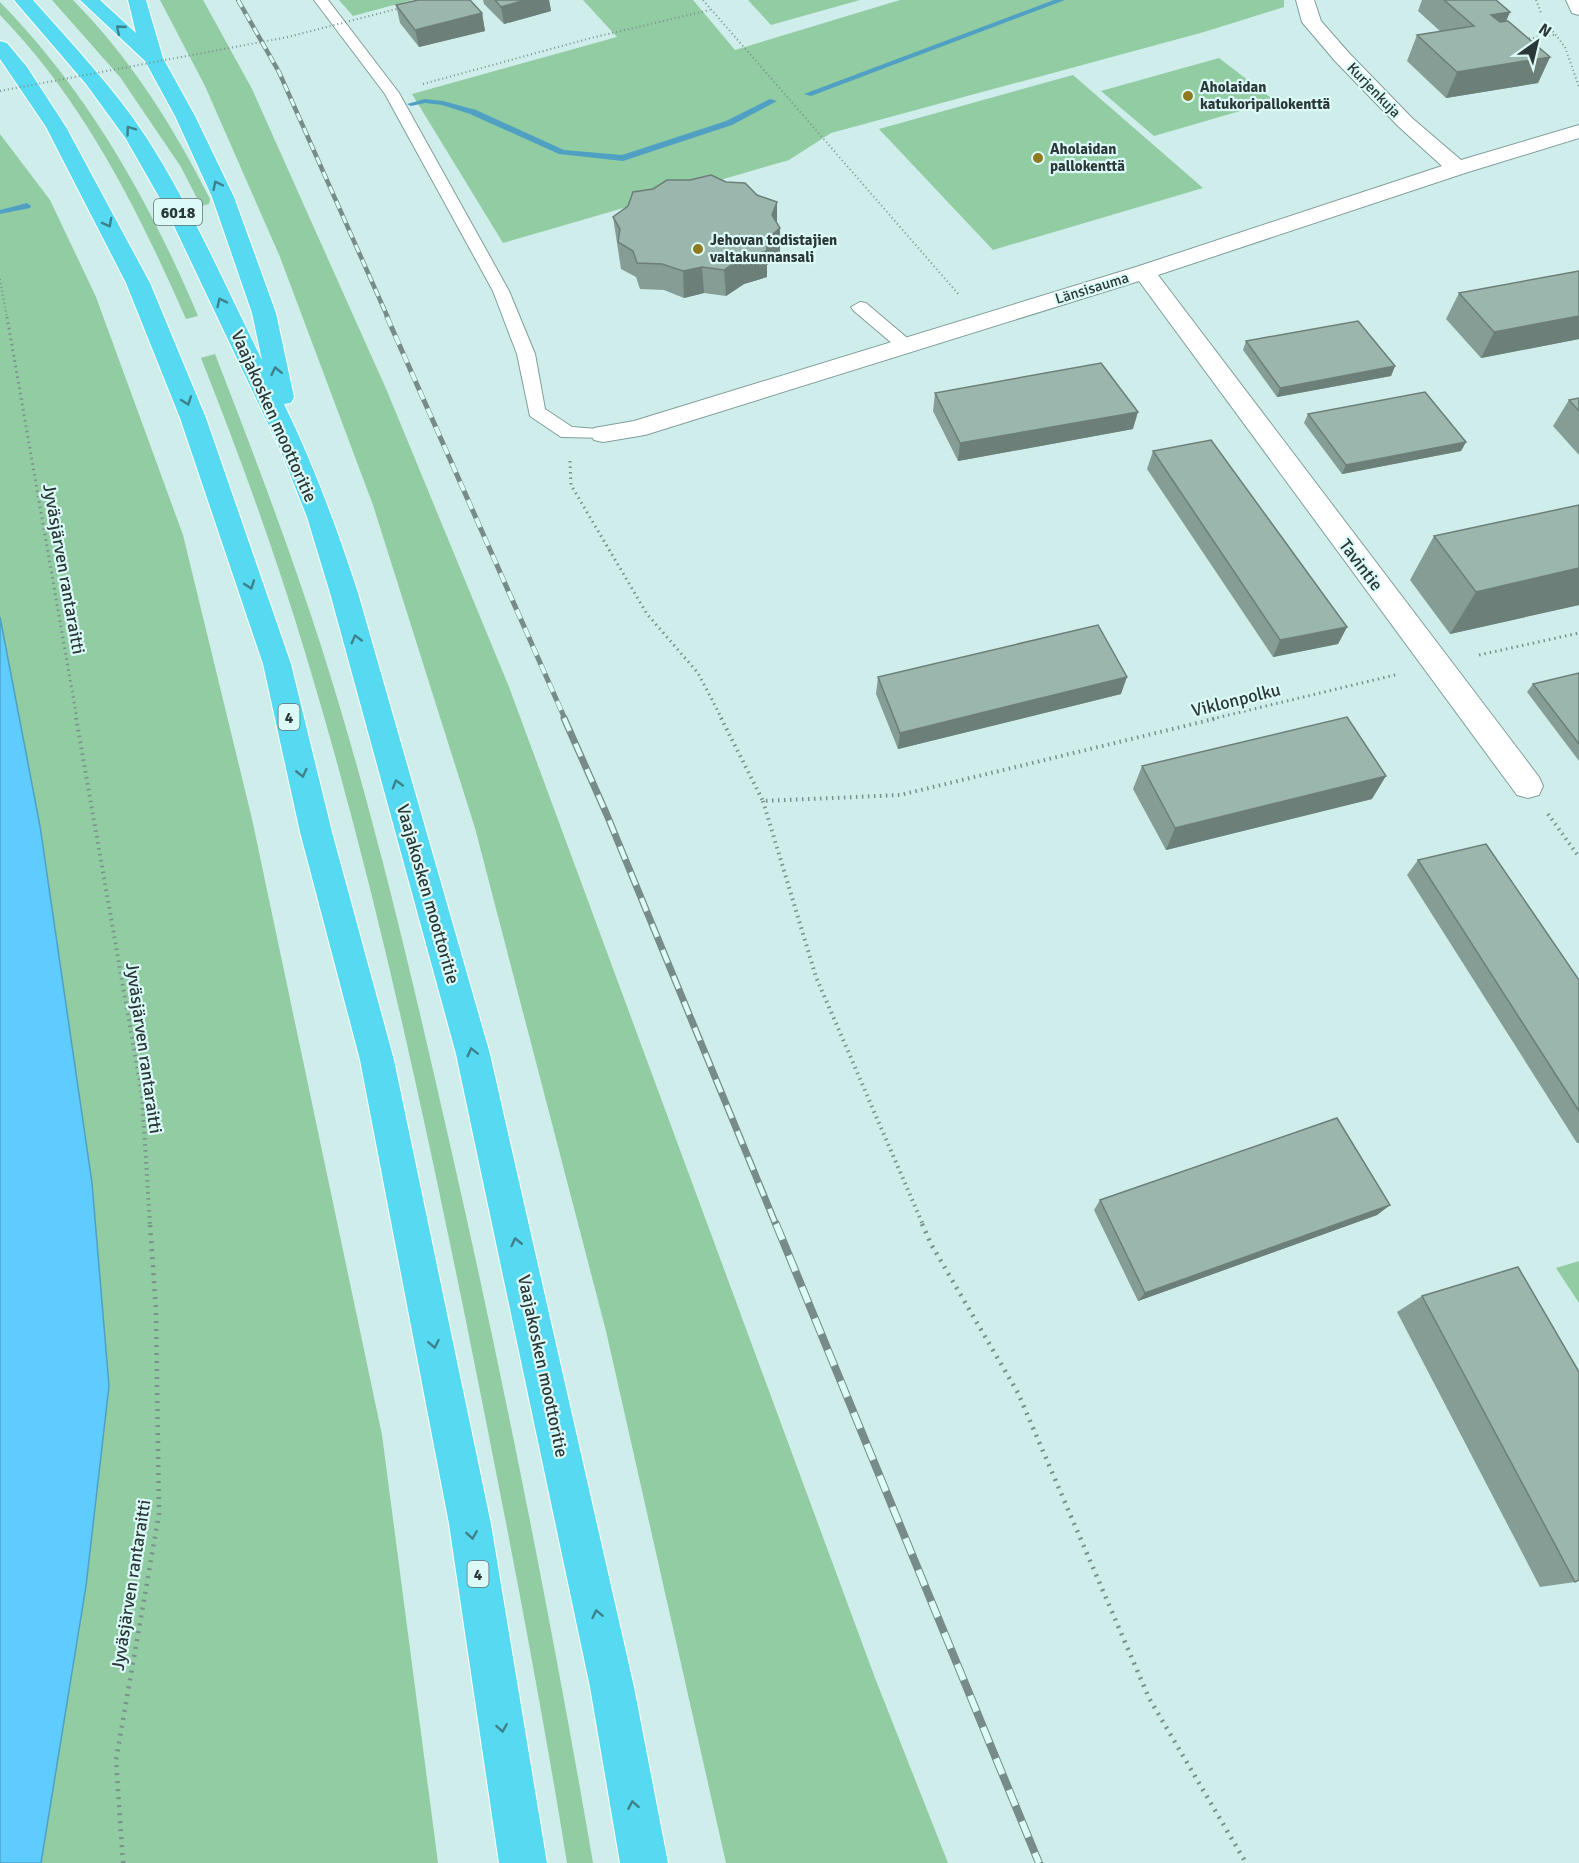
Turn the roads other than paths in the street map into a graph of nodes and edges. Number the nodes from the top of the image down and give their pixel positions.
1 (23, 0) edge
2 (88, 0) edge
3 (137, 0) edge
4 (321, 0) edge
5 (1305, 0) edge
6 (1575, 0) edge
7 (1579, 9) edge
8 (0, 47) edge
9 (153, 58) junction
10 (5, 91) edge
11 (56, 127) junction
12 (1579, 131) edge
13 (1457, 168) junction
14 (1144, 272) junction
15 (860, 307) dead end
16 (906, 346) junction
17 (603, 434) joint
18 (293, 449) junction
19 (1528, 786) road end
20 (523, 1863) edge
21 (644, 1863) edge

18 -> 1 highway, Vaajakosken moottoritie / 6018
9 -> 2 highway
3 - 9 highway
4 - 17 lane
5 - 13 street, Kurjenkuja
6 - 7 street
8 - 11 highway
18 -> 9 highway
10 - 11 highway, 4
11 -> 20 highway, 4
12 - 13 street, Länsisauma
13 - 14 street, Länsisauma
14 - 16 street, Länsisauma
14 - 19 street, Tavintie
15 - 16 lane
16 - 17 street, Länsisauma
21 -> 18 highway, Vaajakosken moottoritie

